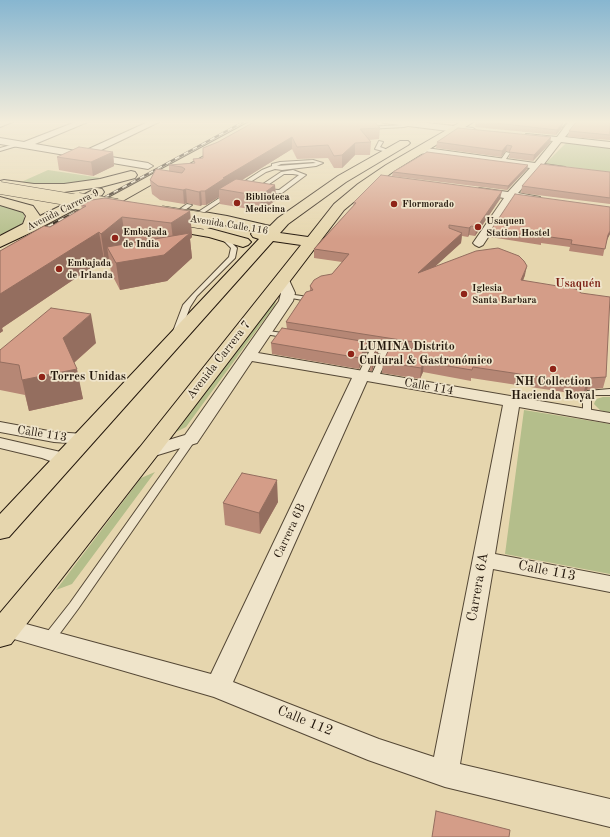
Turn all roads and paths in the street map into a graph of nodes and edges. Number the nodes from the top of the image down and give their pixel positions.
1 (122, 160) edge
2 (188, 160) edge
3 (375, 160) edge
4 (403, 160) edge
5 (495, 160) edge
6 (542, 160) edge
7 (502, 161) joint
8 (152, 164) joint
9 (275, 166) junction
10 (537, 166) junction
11 (571, 170) edge
12 (375, 178) junction
13 (154, 179) junction
14 (166, 180) edge
15 (390, 180) edge
16 (133, 182) junction
17 (0, 183) edge
18 (240, 187) junction
19 (0, 188) edge
20 (257, 190) junction
21 (472, 190) edge
22 (0, 195) edge
23 (510, 196) junction
24 (0, 201) edge
25 (549, 201) edge
26 (306, 204) junction
27 (140, 213) junction
28 (194, 216) junction
29 (244, 224) junction
30 (226, 227) junction
31 (28, 228) junction
32 (271, 233) junction
33 (314, 240) junction
34 (0, 242) edge
35 (479, 242) dead end
36 (248, 248) junction
37 (286, 288) junction
38 (308, 299) edge
39 (264, 332) junction
40 (295, 337) edge
41 (174, 340) junction
42 (345, 345) edge
43 (374, 350) junction
44 (386, 352) junction
45 (406, 355) edge
46 (249, 356) junction
47 (368, 377) junction
48 (610, 392) edge
49 (512, 401) junction
50 (587, 414) junction
51 (610, 418) edge
52 (0, 426) edge
53 (84, 439) junction
54 (191, 439) junction
55 (0, 443) edge
56 (148, 452) junction
57 (64, 460) junction
58 (0, 530) edge
59 (483, 559) junction
60 (610, 584) edge
61 (2, 630) edge
62 (48, 640) junction
63 (218, 687) junction
64 (445, 774) junction
65 (610, 813) edge

1 - 8 street
2 - 13 main road, Avenida Carrera 9
3 - 26 main road
4 - 12 main road, Avenida Carrera 7
5 - 7 street
6 - 10 street
7 - 10 street
8 - 16 main road, Avenida Carrera 9
9 - 9 lane
9 - 18 lane
10 - 11 street
10 - 23 street
12 - 15 street
12 - 33 main road, Avenida Carrera 7
13 - 14 lane
13 - 16 main road, Avenida Carrera 9
16 - 17 main road
16 - 27 main road
16 - 27 main road, Avenida Carrera 9
16 - 31 main road, Avenida Carrera 9
18 - 20 lane
18 - 28 lane
19 - 27 main road, Avenida Calle 116, bridge
20 - 20 lane
21 - 23 street
22 - 27 main road, Avenida Calle 116
23 - 25 street
23 - 35 street
24 - 31 main road
26 - 29 main road
26 - 30 main road
26 - 32 main road
27 - 28 main road, Avenida Calle 116
27 - 28 main road
27 - 30 main road
28 - 30 main road, Avenida Calle 116
29 - 30 main road
29 - 32 main road
30 - 32 main road, Avenida Calle 116
30 - 36 main road
30 - 41 lane
31 - 34 main road, Avenida Carrera 9
32 - 33 main road, Avenida Calle 116
32 - 36 main road
33 - 37 main road, Avenida Carrera 7
36 - 41 main road
37 - 38 lane
37 - 39 street
37 - 56 main road, Avenida Carrera 7
39 - 40 lane
39 - 46 street
41 - 53 main road
42 - 43 lane
43 - 44 lane
43 - 47 lane
44 - 45 lane
44 - 47 lane
46 - 47 street, Calle 114
46 - 54 street
47 - 49 street, Calle 114
47 - 63 street, Carrera 6B
48 - 50 lane
49 - 50 street, Calle 114
49 - 59 street, Carrera 6A
50 - 51 street, Calle 114
52 - 53 street, Calle 113
53 - 57 main road
54 - 56 street
54 - 62 lane
55 - 57 street, Calle 113
56 - 61 main road, Avenida Carrera 7
57 - 58 main road
59 - 60 street, Calle 113
59 - 64 street, Carrera 6A
61 - 62 street, Calle 112
62 - 63 street, Calle 112
63 - 64 street, Calle 112
64 - 65 street, Calle 112

